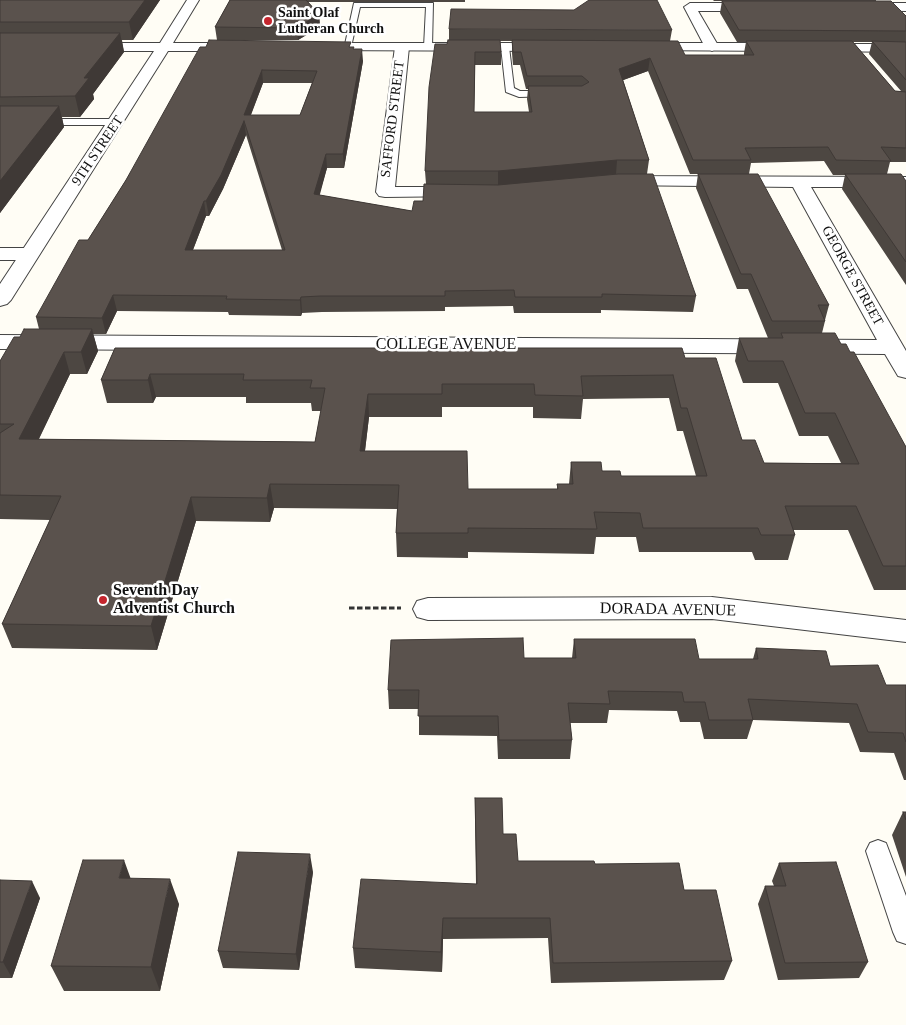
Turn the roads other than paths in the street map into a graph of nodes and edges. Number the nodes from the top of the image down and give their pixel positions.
1 (193, 0) edge
2 (769, 7) edge
3 (847, 7) edge
4 (906, 7) edge
5 (70, 46) edge
6 (165, 46) junction
7 (258, 47) edge
8 (297, 47) edge
9 (347, 47) junction
10 (402, 47) junction
11 (428, 47) junction
12 (504, 47) junction
13 (564, 47) edge
14 (633, 47) edge
15 (712, 47) junction
16 (854, 48) junction
17 (906, 48) edge
18 (866, 63) edge
19 (563, 94) edge
20 (0, 122) edge
21 (117, 122) junction
22 (799, 181) junction
23 (606, 182) edge
24 (906, 182) edge
25 (479, 192) edge
26 (0, 254) edge
27 (28, 254) junction
28 (0, 300) edge
29 (0, 342) edge
30 (892, 347) junction
31 (906, 371) edge
32 (428, 609) road end
33 (906, 631) edge
34 (878, 851) dead end
35 (906, 932) edge

1 - 6 street, 9TH STREET
2 - 15 street
3 - 4 street
5 - 6 street
6 - 7 street
6 - 21 street, 9TH STREET
8 - 9 street
9 - 10 street
9 - 11 lane
10 - 11 street
10 - 25 street, SAFFORD STREET
11 - 12 street
12 - 13 street
12 - 19 lane
14 - 15 street
15 - 16 street
16 - 17 street
16 - 18 street
20 - 21 lane
21 - 27 street, 9TH STREET
22 - 23 street
22 - 24 street
22 - 30 street, GEORGE STREET
26 - 27 street
27 - 28 street, 9TH STREET
29 - 30 street, COLLEGE AVENUE
30 - 31 street, GEORGE STREET
32 - 33 street, DORADA AVENUE
34 - 35 lane

